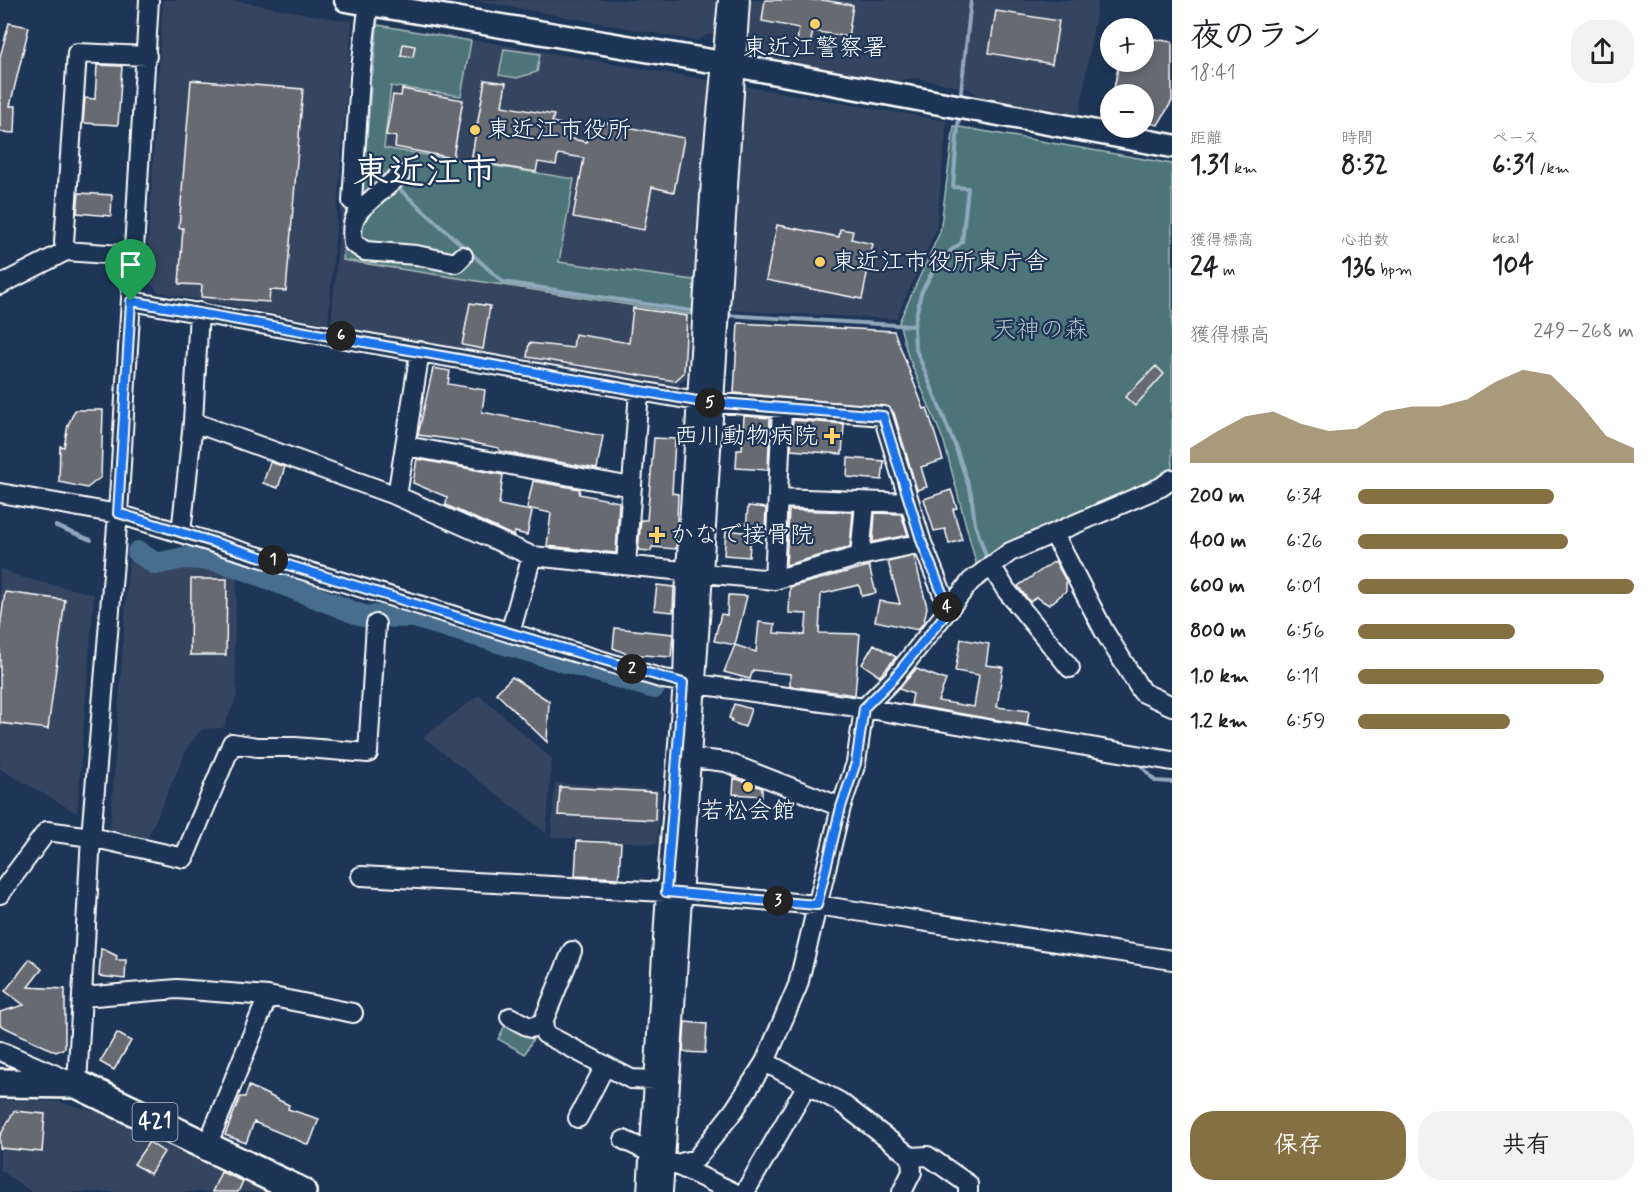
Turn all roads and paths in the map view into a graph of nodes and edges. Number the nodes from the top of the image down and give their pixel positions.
1 (149, 0) edge
2 (346, 0) edge
3 (728, 0) edge
4 (740, 0) edge
5 (367, 17) dead end
6 (147, 56) junction
7 (730, 65) junction
8 (1172, 146) edge
9 (400, 175) dead end
10 (364, 206) junction
11 (66, 250) junction
12 (134, 256) junction
13 (460, 259) dead end
14 (2, 281) edge
15 (131, 301) junction
16 (199, 312) junction
17 (420, 351) junction
18 (639, 391) junction
19 (705, 402) junction
20 (782, 408) junction
21 (193, 423) junction
22 (406, 446) junction
23 (1172, 479) edge
24 (632, 487) junction
25 (1, 494) edge
26 (397, 496) junction
27 (779, 498) junction
28 (865, 503) junction
29 (910, 503) junction
30 (118, 513) junction
31 (182, 533) junction
32 (1054, 534) junction
33 (922, 543) junction
34 (532, 556) junction
35 (860, 556) junction
36 (626, 565) junction
37 (991, 565) junction
38 (695, 572) junction
39 (774, 580) junction
40 (949, 610) junction
41 (376, 624) dead end
42 (510, 633) junction
43 (1070, 668) dead end
44 (690, 683) junction
45 (1172, 706) edge
46 (864, 708) junction
47 (692, 758) junction
48 (1172, 760) edge
49 (841, 807) junction
50 (91, 837) junction
51 (361, 876) dead end
52 (2, 885) edge
53 (675, 892) junction
54 (817, 905) junction
55 (572, 951) dead end
56 (1172, 960) edge
57 (268, 996) junction
58 (83, 997) junction
59 (353, 1013) dead end
60 (510, 1017) dead end
61 (543, 1022) junction
62 (5, 1054) edge
63 (765, 1062) junction
64 (604, 1066) junction
65 (66, 1079) junction
66 (655, 1080) junction
67 (2, 1083) edge
68 (807, 1085) junction
69 (578, 1119) dead end
70 (624, 1140) dead end
71 (207, 1146) junction
72 (911, 1157) junction
73 (664, 1160) junction
74 (302, 1192) edge
75 (647, 1192) edge
76 (663, 1192) edge
77 (733, 1192) edge
78 (745, 1192) edge
79 (902, 1192) edge
80 (968, 1192) edge

1 - 6 street
2 - 7 main road
3 - 7 street
4 - 7 street
5 - 10 street
6 - 11 street
6 - 12 street
7 - 8 main road
7 - 19 street
9 - 10 street
10 - 13 street
11 - 12 street
11 - 14 street
12 - 15 street
15 - 16 street
15 - 30 street
16 - 17 street
16 - 21 street
17 - 18 street
17 - 22 street
18 - 19 street
18 - 24 street
19 - 20 street
19 - 38 street
20 - 27 street
20 - 29 street
21 - 26 street
21 - 31 street
22 - 24 street
22 - 26 street
23 - 32 street
24 - 36 street
25 - 30 street
26 - 34 street
27 - 28 street
27 - 39 street
28 - 29 street
28 - 35 street
29 - 33 street
30 - 31 street
30 - 50 street
31 - 42 street
32 - 37 street
32 - 45 street
33 - 35 street
33 - 40 street
34 - 36 street
34 - 42 street
35 - 39 street
36 - 38 street
37 - 40 street
37 - 43 street
38 - 39 street
38 - 44 street
40 - 46 street
41 - 50 street
42 - 44 street
44 - 46 street
44 - 47 street
44 - 53 street
46 - 48 street
46 - 49 street
47 - 49 street
47 - 53 street
49 - 54 street
50 - 52 street
50 - 58 street
51 - 53 street
53 - 54 street
53 - 66 street
53 - 73 street
54 - 56 street
54 - 63 street
55 - 61 street
57 - 58 street
57 - 59 street
57 - 71 street
58 - 65 street
60 - 61 street
61 - 64 street
62 - 65 street
62 - 67 street
63 - 68 street
63 - 73 street
64 - 66 street
64 - 69 street
65 - 67 highway, 421
65 - 71 highway, 421
66 - 73 street
68 - 72 street
68 - 78 street
70 - 73 street
71 - 74 highway, 421
72 - 79 street
72 - 80 street
73 - 75 street
73 - 76 street
73 - 77 street

